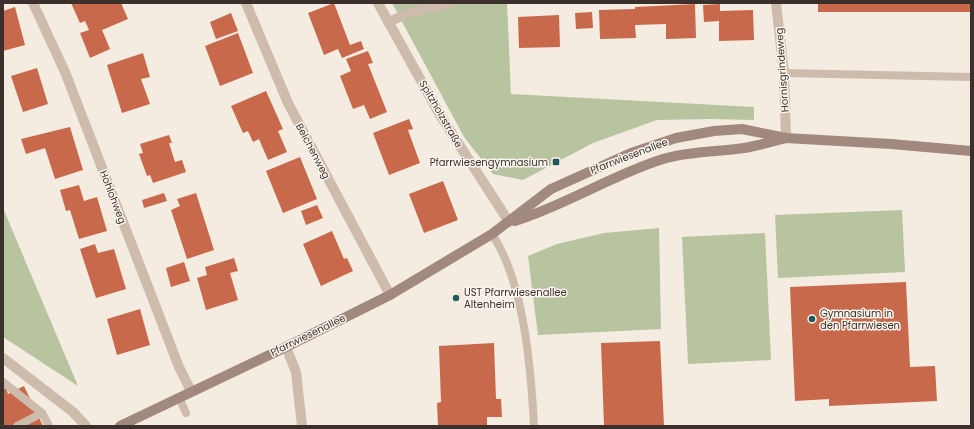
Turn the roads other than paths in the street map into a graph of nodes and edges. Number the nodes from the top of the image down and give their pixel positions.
1 (33, 3) edge
2 (246, 3) edge
3 (378, 3) edge
4 (450, 3) edge
5 (776, 3) edge
6 (388, 22) junction
7 (784, 72) junction
8 (971, 77) edge
9 (786, 138) junction
10 (971, 152) edge
11 (509, 222) junction
12 (492, 234) junction
13 (390, 295) junction
14 (286, 347) junction
15 (3, 358) edge
16 (3, 382) edge
17 (191, 391) junction
18 (179, 397) junction
19 (42, 413) junction
20 (186, 413) dead end
21 (17, 426) edge
22 (49, 426) edge
23 (86, 426) edge
24 (120, 426) edge
25 (302, 426) edge
26 (534, 426) edge

1 - 17 street, Hohlohweg
2 - 13 street, Belchenweg
3 - 6 street, Spitzholzstraße
4 - 6 street
5 - 7 street, Hornisgrindeweg
6 - 11 street, Spitzholzstraße
7 - 8 lane
7 - 9 street, Hornisgrindeweg
9 - 10 main road, Pfarrwiesenallee
9 - 11 main road, Pfarrwiesenallee
9 - 11 main road, Pfarrwiesenallee
11 - 12 main road, Pfarrwiesenallee
12 - 13 main road, Pfarrwiesenallee
12 - 26 lane
13 - 14 main road, Pfarrwiesenallee
14 - 17 main road, Pfarrwiesenallee
14 - 25 street
15 - 23 street
16 - 19 lane
17 - 18 main road, Pfarrwiesenallee
18 - 20 lane
18 - 24 main road, Pfarrwiesenallee
19 - 21 lane
19 - 22 lane

